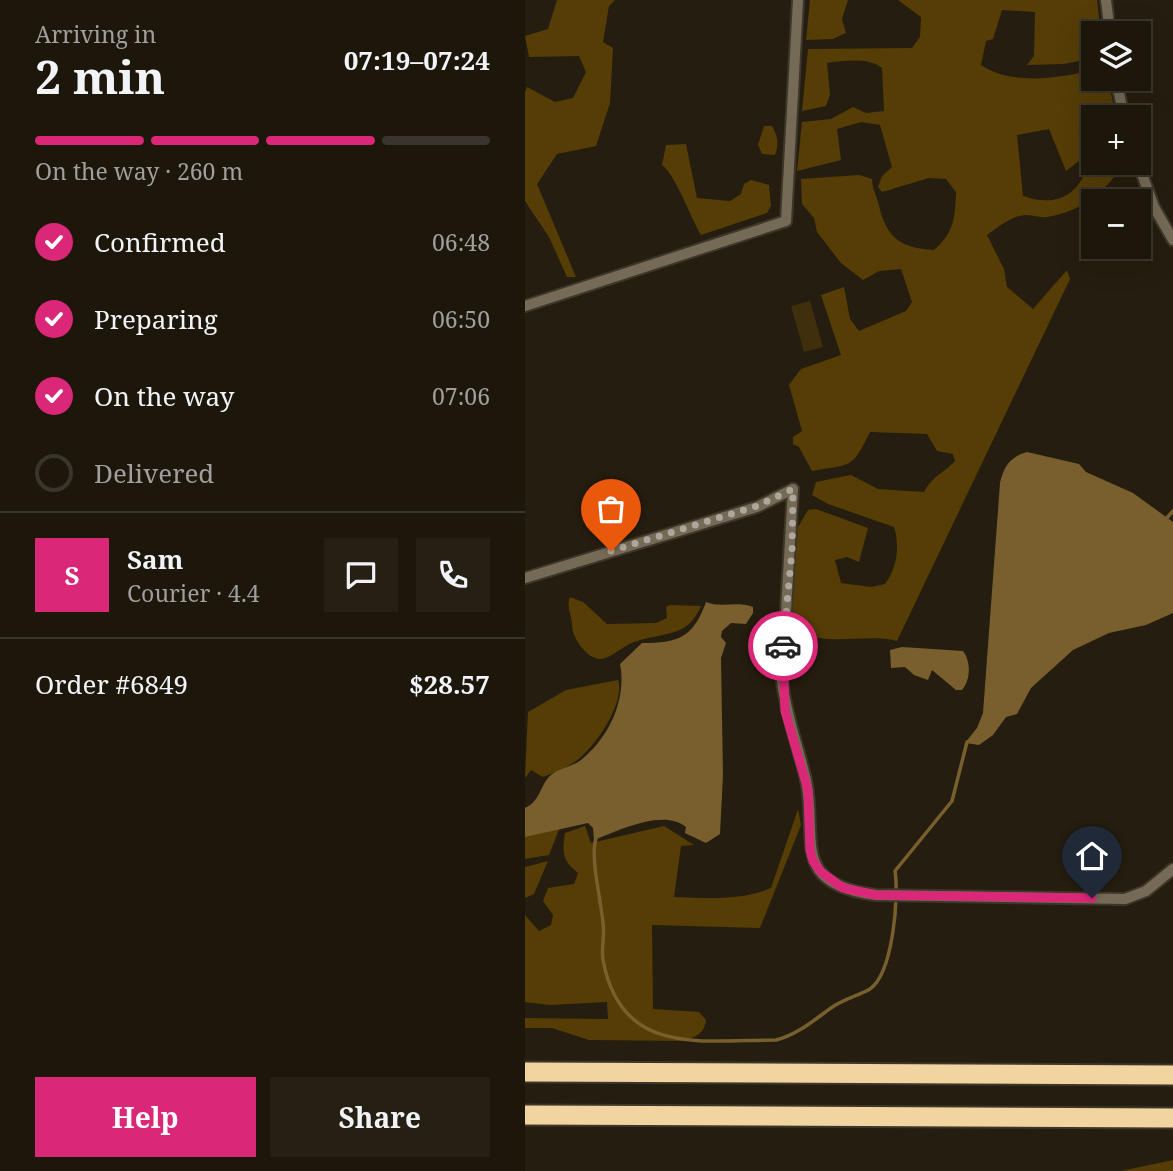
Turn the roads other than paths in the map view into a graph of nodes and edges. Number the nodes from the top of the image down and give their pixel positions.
1 (798, 0) edge
2 (1106, 0) edge
3 (1109, 21) edge
4 (1142, 175) edge
5 (1173, 240) edge
6 (525, 306) edge
7 (525, 578) edge
8 (1173, 869) edge
9 (525, 1072) edge
10 (1173, 1074) edge
11 (525, 1115) edge
12 (1173, 1118) edge

1 - 6 street
2 - 3 street
4 - 5 street
7 - 8 street
9 - 10 highway
11 - 12 highway

